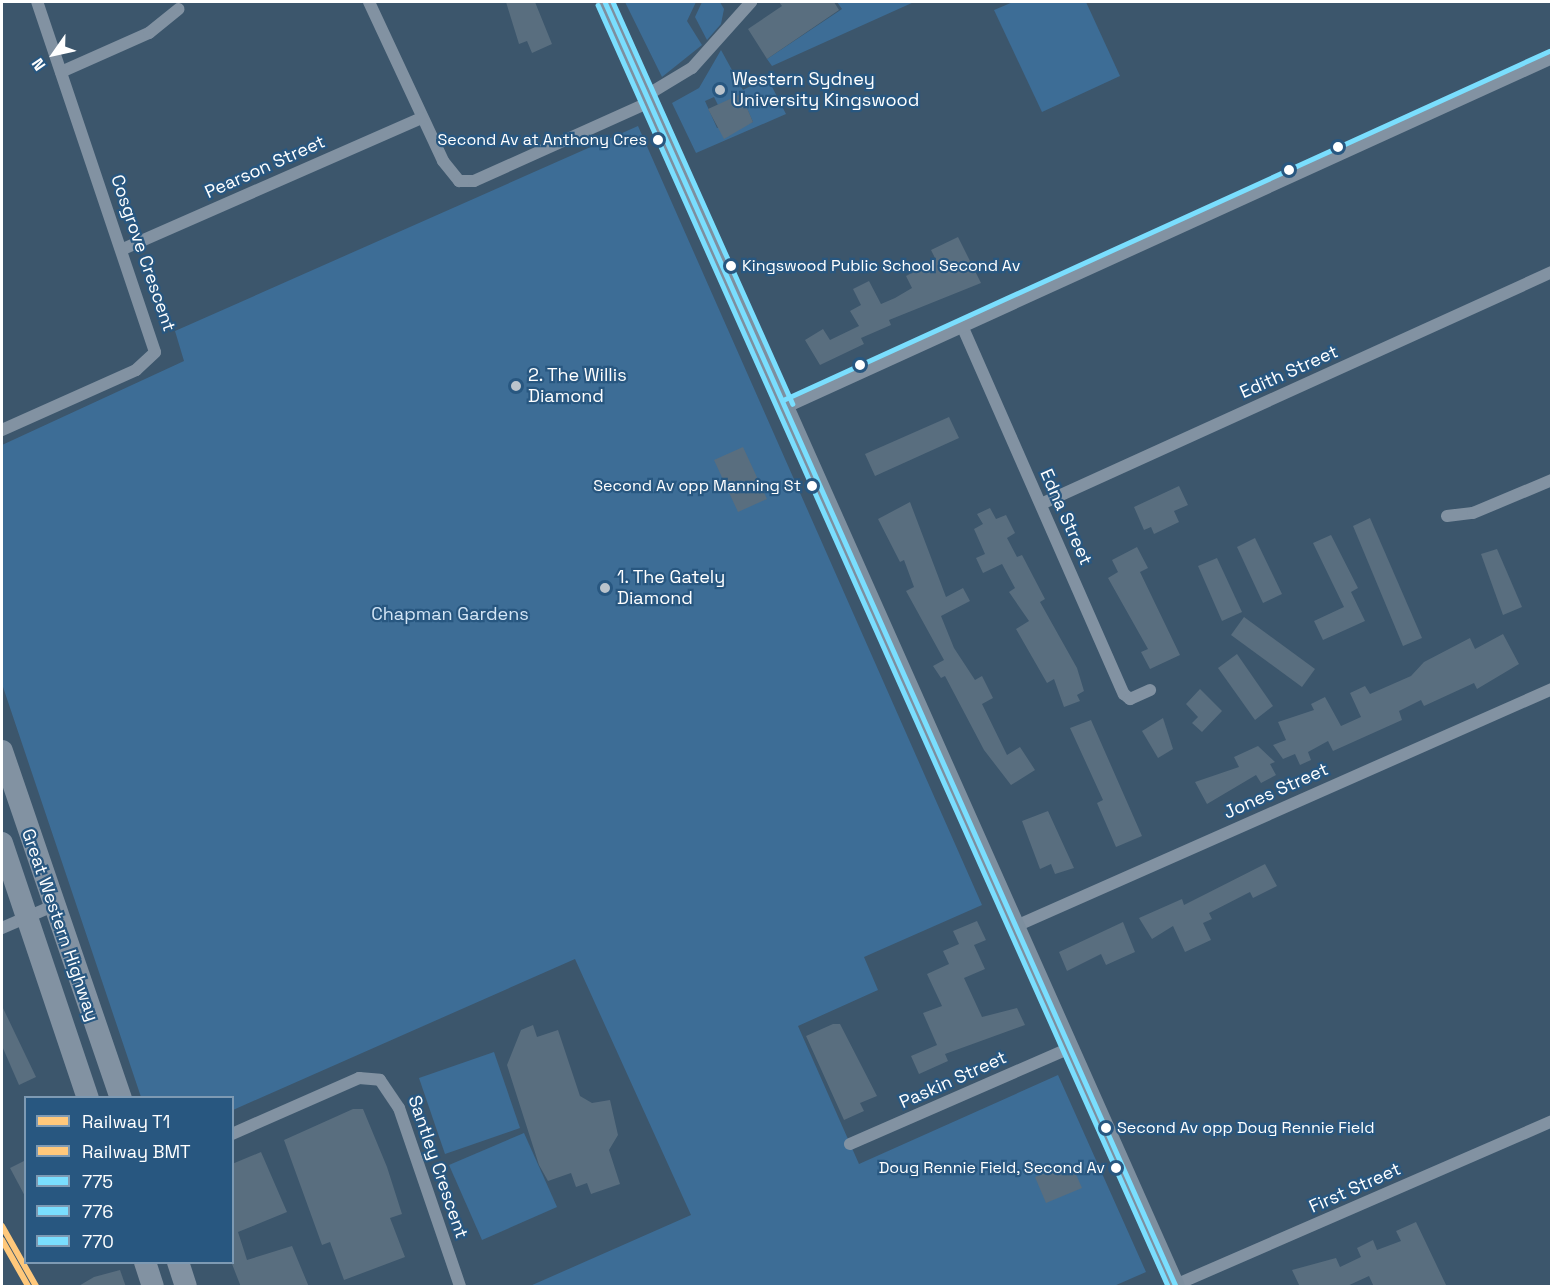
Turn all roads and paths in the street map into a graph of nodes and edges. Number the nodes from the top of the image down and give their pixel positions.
1 (37, 2) edge
2 (369, 2) edge
3 (605, 2) edge
4 (751, 2) edge
5 (179, 9) dead end
6 (1551, 58) edge
7 (61, 72) junction
8 (649, 99) junction
9 (422, 118) junction
10 (123, 249) junction
11 (1551, 272) edge
12 (963, 328) junction
13 (786, 407) junction
14 (2, 430) edge
15 (1551, 480) edge
16 (1041, 504) junction
17 (1447, 516) dead end
18 (1551, 689) edge
19 (1150, 690) dead end
20 (2, 751) edge
21 (2, 843) edge
22 (53, 906) junction
23 (26, 917) junction
24 (1016, 926) junction
25 (2, 928) edge
26 (1070, 1048) junction
27 (87, 1096) edge
28 (119, 1096) edge
29 (1551, 1121) edge
30 (234, 1133) edge
31 (850, 1144) dead end
32 (145, 1264) edge
33 (178, 1264) edge
34 (1175, 1286) edge
35 (153, 1287) edge
36 (186, 1287) edge
37 (460, 1287) edge

1 - 7 street, Cosgrove Crescent
2 - 9 street
3 - 8 street
4 - 8 street
5 - 7 street
6 - 12 street
7 - 10 street, Cosgrove Crescent
8 - 9 street
8 - 13 street
9 - 10 street, Pearson Street
10 - 14 street, Cosgrove Crescent
11 - 16 street, Edith Street
12 - 13 street
12 - 16 street, Edna Street
13 - 24 street
15 - 17 street
16 - 19 street, Edna Street
18 - 24 street, Jones Street
20 - 22 highway, Great Western Highway
21 - 23 highway, Great Western Highway
22 - 23 street
22 - 28 highway, Great Western Highway
23 - 25 street
23 - 27 highway, Great Western Highway
24 - 26 street
26 - 31 street, Paskin Street
26 - 34 street
29 - 34 street, First Street
30 - 37 street, Santley Crescent
32 - 35 highway
33 - 36 highway

